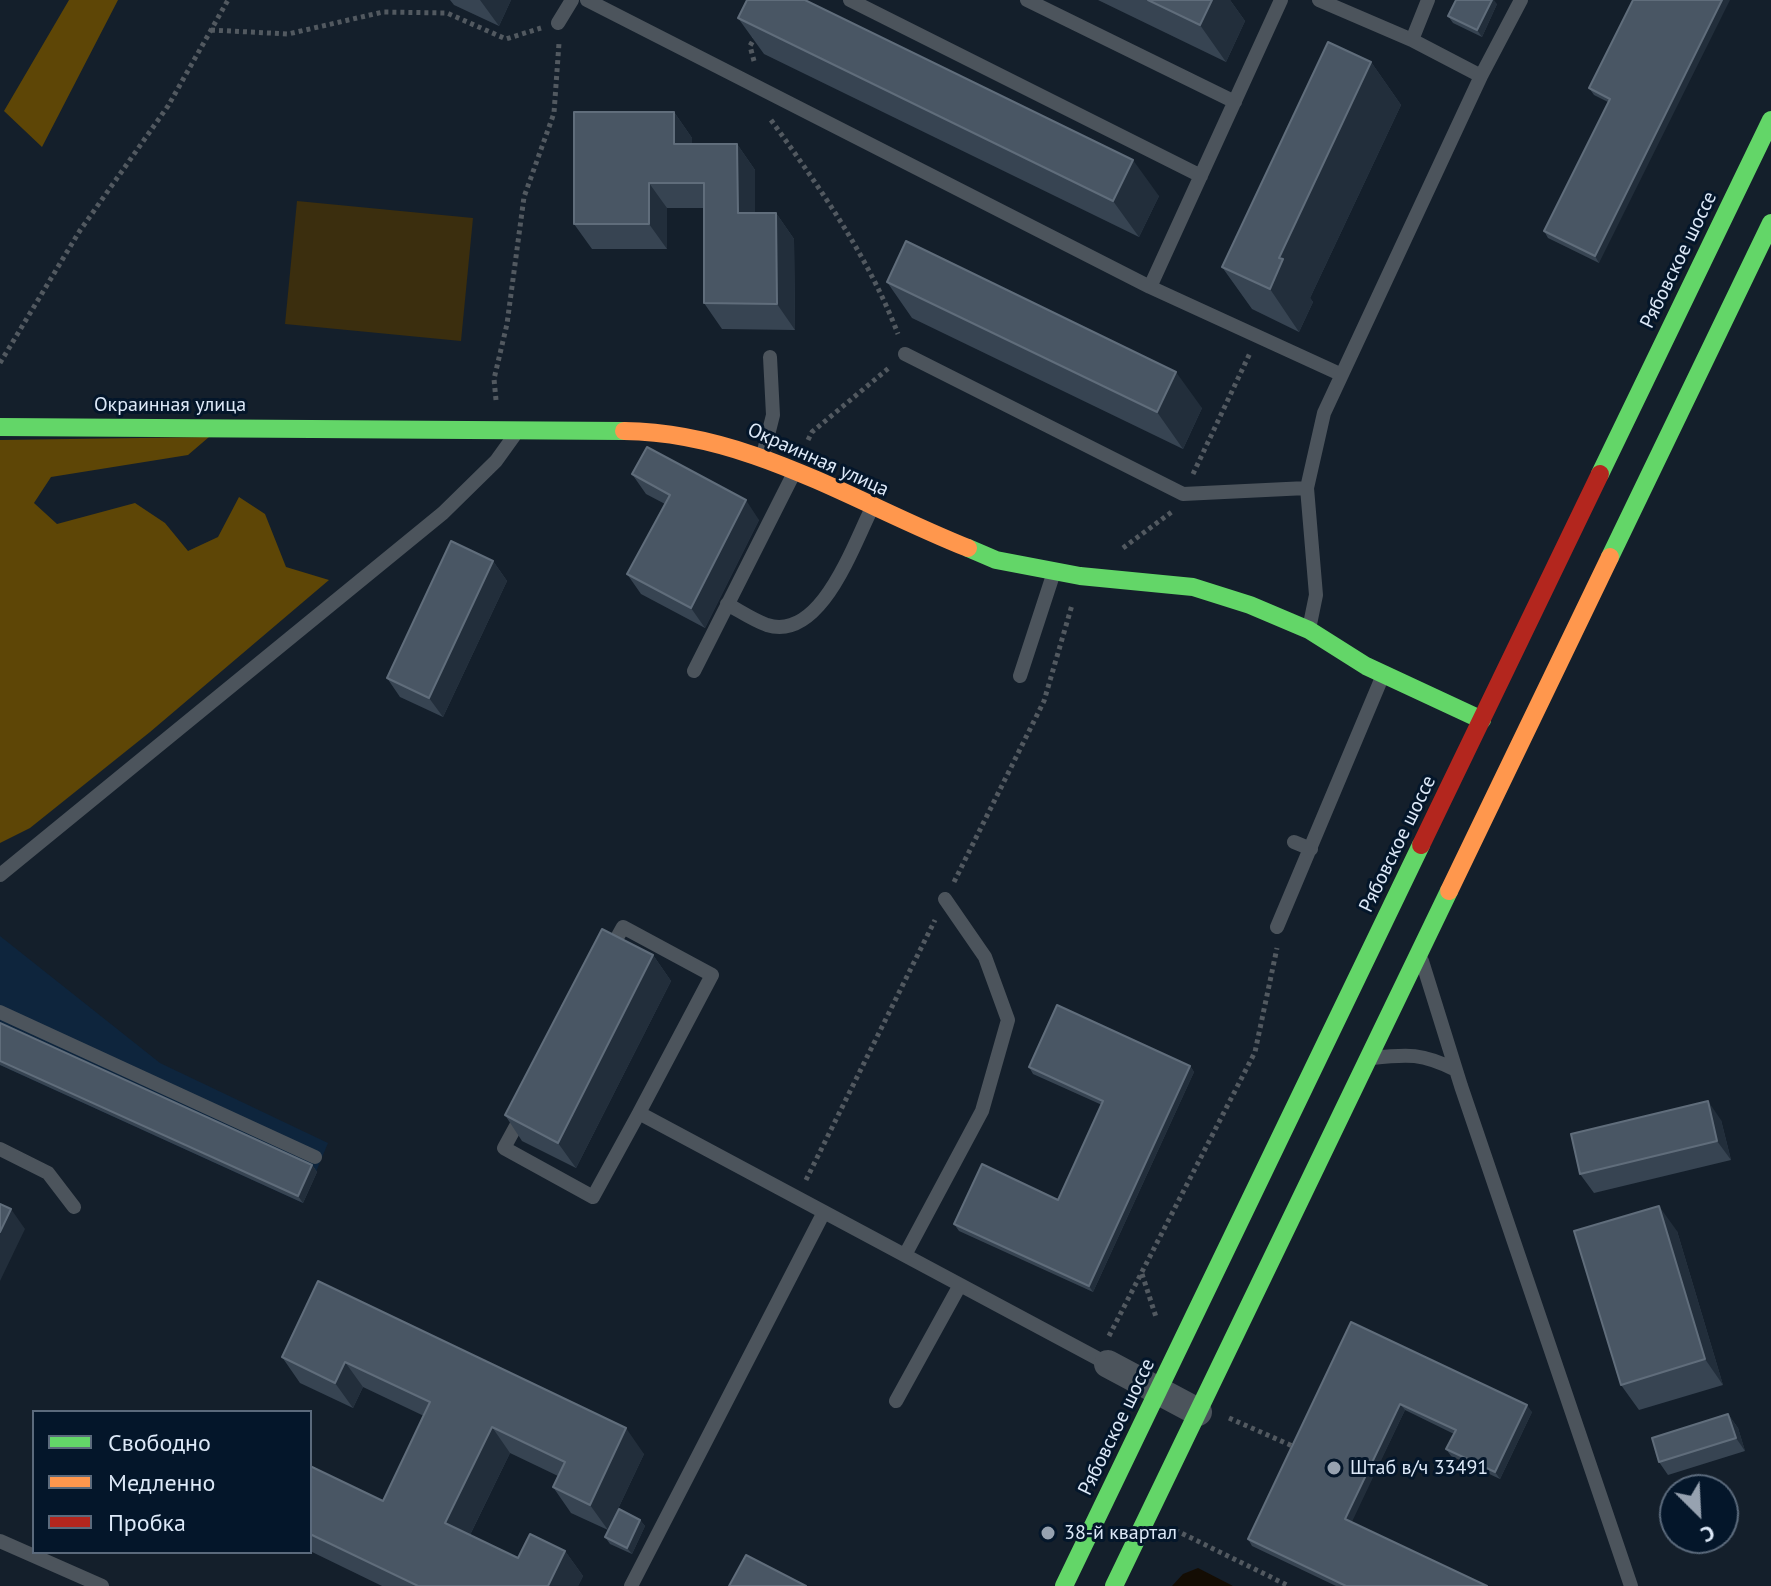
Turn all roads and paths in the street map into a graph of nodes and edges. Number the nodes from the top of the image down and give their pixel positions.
1 (228, 0) edge
2 (572, 0) edge
3 (587, 0) edge
4 (850, 0) edge
5 (1027, 0) edge
6 (1281, 0) edge
7 (1319, 0) edge
8 (1428, 0) edge
9 (1521, 0) edge
10 (558, 23) junction
11 (211, 30) junction
12 (756, 34) edge
13 (1412, 40) junction
14 (1481, 76) junction
15 (760, 88) junction
16 (1235, 102) junction
17 (1771, 120) edge
18 (1201, 176) junction
19 (1771, 223) edge
20 (1150, 287) junction
21 (1258, 338) junction
22 (905, 354) junction
23 (770, 357) dead end
24 (0, 363) edge
25 (1340, 374) junction
26 (0, 427) edge
27 (498, 429) junction
28 (518, 429) junction
29 (763, 458) junction
30 (795, 470) junction
31 (1307, 488) junction
32 (1183, 494) junction
33 (873, 507) junction
34 (1119, 551) dead end
35 (1054, 571) junction
36 (1080, 576) junction
37 (727, 604) junction
38 (1309, 630) junction
39 (694, 671) dead end
40 (1383, 675) junction
41 (1020, 676) dead end
42 (1482, 720) junction
43 (1294, 842) dead end
44 (1311, 849) junction
45 (0, 875) edge
46 (945, 899) junction
47 (1277, 927) joint
48 (1420, 953) junction
49 (600, 968) edge
50 (0, 1012) edge
51 (1369, 1058) junction
52 (1456, 1070) junction
53 (526, 1107) edge
54 (639, 1113) junction
55 (0, 1149) edge
56 (315, 1157) dead end
57 (797, 1197) junction
58 (74, 1207) dead end
59 (824, 1212) junction
60 (905, 1255) junction
61 (1141, 1273) junction
62 (960, 1285) junction
63 (1159, 1323) dead end
64 (1108, 1351) junction
65 (1159, 1391) junction
66 (896, 1401) dead end
67 (1198, 1412) junction
68 (1228, 1418) dead end
69 (1299, 1449) edge
70 (1174, 1529) dead end
71 (0, 1541) edge
72 (102, 1586) edge
73 (631, 1586) edge
74 (1064, 1586) edge
75 (1114, 1586) edge
76 (1289, 1586) edge
77 (1631, 1586) edge

1 - 11 path
2 - 10 lane
3 - 15 lane
4 - 18 lane
5 - 16 lane
6 - 16 lane
7 - 13 lane
8 - 13 lane
9 - 14 lane
10 - 11 path
10 - 27 path
11 - 24 path
12 - 15 path
13 - 14 lane
14 - 25 lane
15 - 20 lane
15 - 22 path
16 - 18 lane
17 - 42 main road, Рябовское шоссе
18 - 20 lane
19 - 48 main road
20 - 21 lane
21 - 25 lane
21 - 32 path
22 - 30 path
22 - 32 lane
23 - 29 lane
25 - 31 lane
26 - 27 main road, Окраинная улица
27 - 28 main road, Окраинная улица
28 - 29 main road, Окраинная улица
28 - 45 lane
29 - 30 main road, Окраинная улица
30 - 33 main road, Окраинная улица
30 - 37 lane
31 - 32 lane
31 - 38 lane
32 - 34 path
33 - 35 main road, Окраинная улица
33 - 37 lane
35 - 36 main road, Окраинная улица
35 - 41 lane
36 - 38 main road, Окраинная улица
36 - 46 path
37 - 39 lane
38 - 40 main road, Окраинная улица
40 - 42 main road, Окраинная улица
40 - 44 lane
42 - 65 main road, Рябовское шоссе
43 - 44 lane
44 - 47 lane
46 - 57 path
46 - 60 lane
47 - 61 path
48 - 51 main road
48 - 52 lane
49 - 54 lane
50 - 56 lane
51 - 52 lane
51 - 67 main road
52 - 77 lane
53 - 54 lane
54 - 57 lane
55 - 58 lane
57 - 59 lane
59 - 60 lane
59 - 73 lane
60 - 62 lane
61 - 63 path
61 - 64 path
62 - 64 lane
62 - 66 lane
64 - 65 street
65 - 67 street
65 - 74 main road, Рябовское шоссе
67 - 75 main road
68 - 69 path
70 - 76 path
71 - 72 lane

